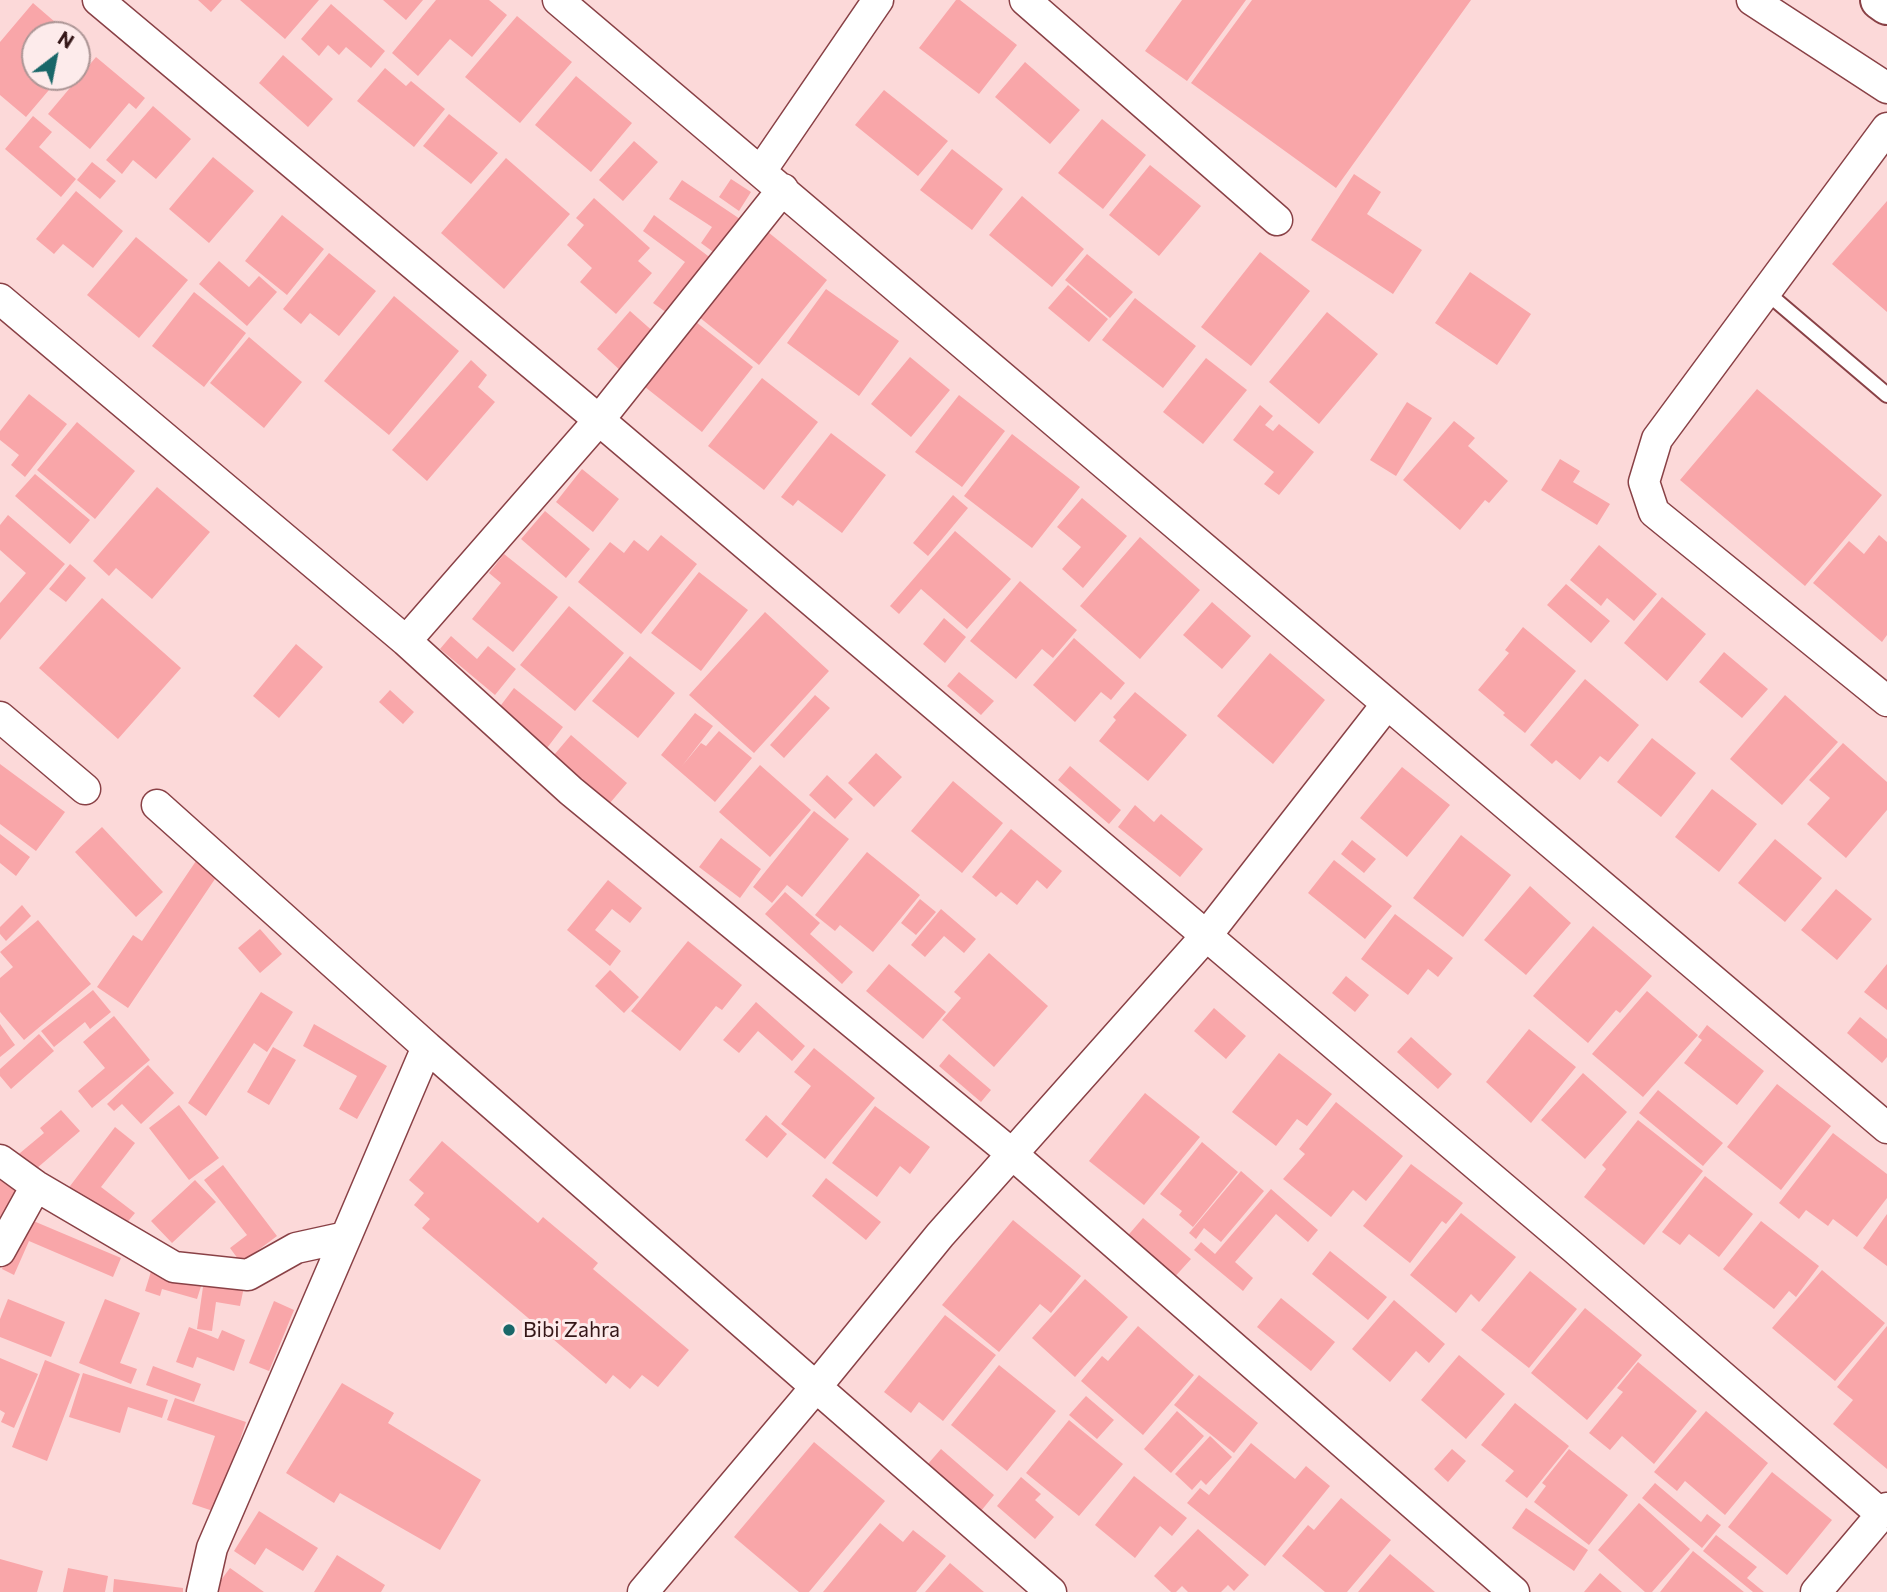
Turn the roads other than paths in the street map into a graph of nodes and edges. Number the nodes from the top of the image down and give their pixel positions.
1 (98, 0) edge
2 (558, 0) edge
3 (878, 0) edge
4 (1025, 0) edge
5 (1752, 0) edge
6 (1880, 0) edge
7 (1887, 5) edge
8 (1887, 88) edge
9 (1887, 128) edge
10 (772, 180) junction
11 (1277, 220) dead end
12 (1766, 292) junction
13 (0, 299) edge
14 (1887, 395) edge
15 (600, 420) junction
16 (406, 641) junction
17 (1887, 701) edge
18 (1387, 704) junction
19 (0, 717) edge
20 (85, 789) dead end
21 (157, 805) dead end
22 (1206, 936) junction
23 (427, 1047) junction
24 (1887, 1128) edge
25 (1011, 1153) junction
26 (0, 1160) edge
27 (36, 1185) junction
28 (346, 1237) junction
29 (0, 1251) edge
30 (816, 1387) junction
31 (1884, 1511) edge
32 (202, 1592) edge
33 (643, 1592) edge
34 (1051, 1592) edge
35 (1514, 1592) edge
36 (1816, 1592) edge

1 - 15 street
2 - 10 street
3 - 10 street
4 - 11 street
5 - 8 street
6 - 7 main road
9 - 12 street
10 - 15 street
10 - 18 street
12 - 14 lane
12 - 17 street
13 - 16 street
15 - 16 street
15 - 22 street
16 - 25 street
18 - 22 street
18 - 24 street
19 - 20 street
21 - 23 street
22 - 25 street
22 - 31 street
23 - 28 street
23 - 30 street
25 - 30 street
25 - 35 street
26 - 27 street
27 - 28 street
27 - 29 street
28 - 32 street
30 - 33 street
30 - 34 street
31 - 36 street

